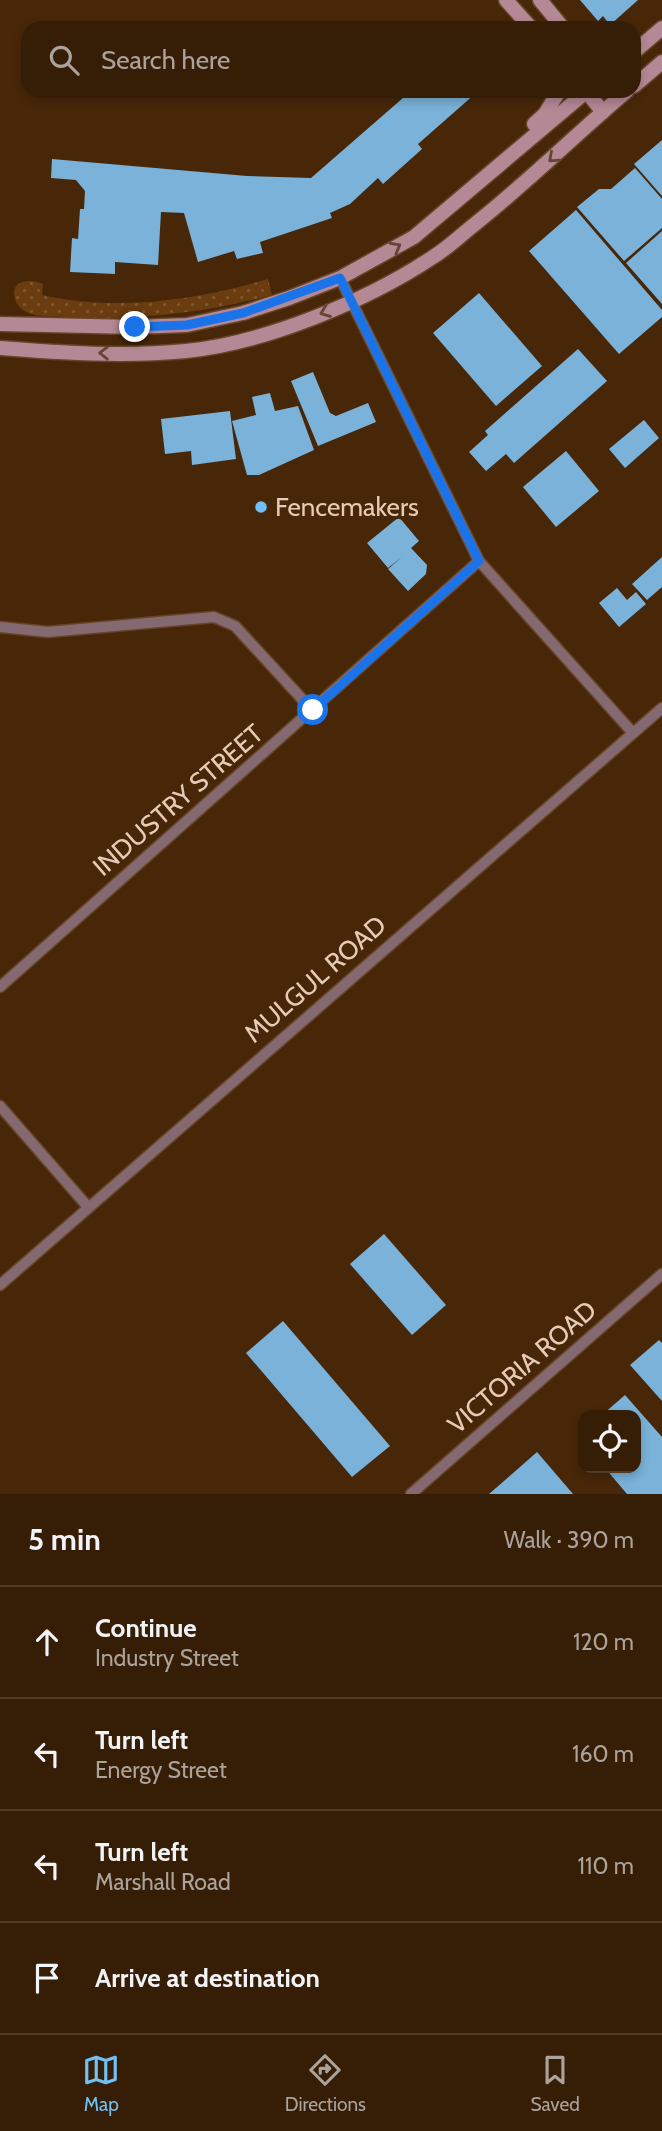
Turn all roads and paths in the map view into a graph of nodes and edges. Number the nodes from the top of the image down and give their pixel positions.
1 (506, 0) edge
2 (540, 0) edge
3 (525, 21) edge
4 (558, 21) edge
5 (662, 28) edge
6 (641, 45) edge
7 (662, 62) edge
8 (641, 79) edge
9 (555, 98) edge
10 (578, 98) edge
11 (592, 98) edge
12 (618, 98) edge
13 (603, 112) junction
14 (446, 211) junction
15 (340, 278) junction
16 (352, 301) junction
17 (0, 327) edge
18 (0, 348) edge
19 (479, 561) junction
20 (0, 627) edge
21 (662, 708) edge
22 (313, 710) junction
23 (633, 733) junction
24 (0, 988) edge
25 (0, 1107) edge
26 (88, 1207) junction
27 (662, 1274) edge
28 (0, 1285) edge
29 (411, 1494) edge

1 - 3 main road
2 - 4 main road
5 - 6 main road
7 - 8 main road
9 - 14 main road
10 - 14 main road
11 - 13 main road
12 - 13 main road
13 -> 16 main road
15 -> 14 main road
15 - 16 street
15 - 17 main road
16 -> 18 main road
16 - 19 street
19 - 22 street, INDUSTRY STREET
19 - 23 street
20 - 22 street
21 - 23 street, MULGUL ROAD
22 - 24 street, INDUSTRY STREET
23 - 26 street, MULGUL ROAD
25 - 26 street
26 - 28 street, MULGUL ROAD
27 - 29 street, VICTORIA ROAD

